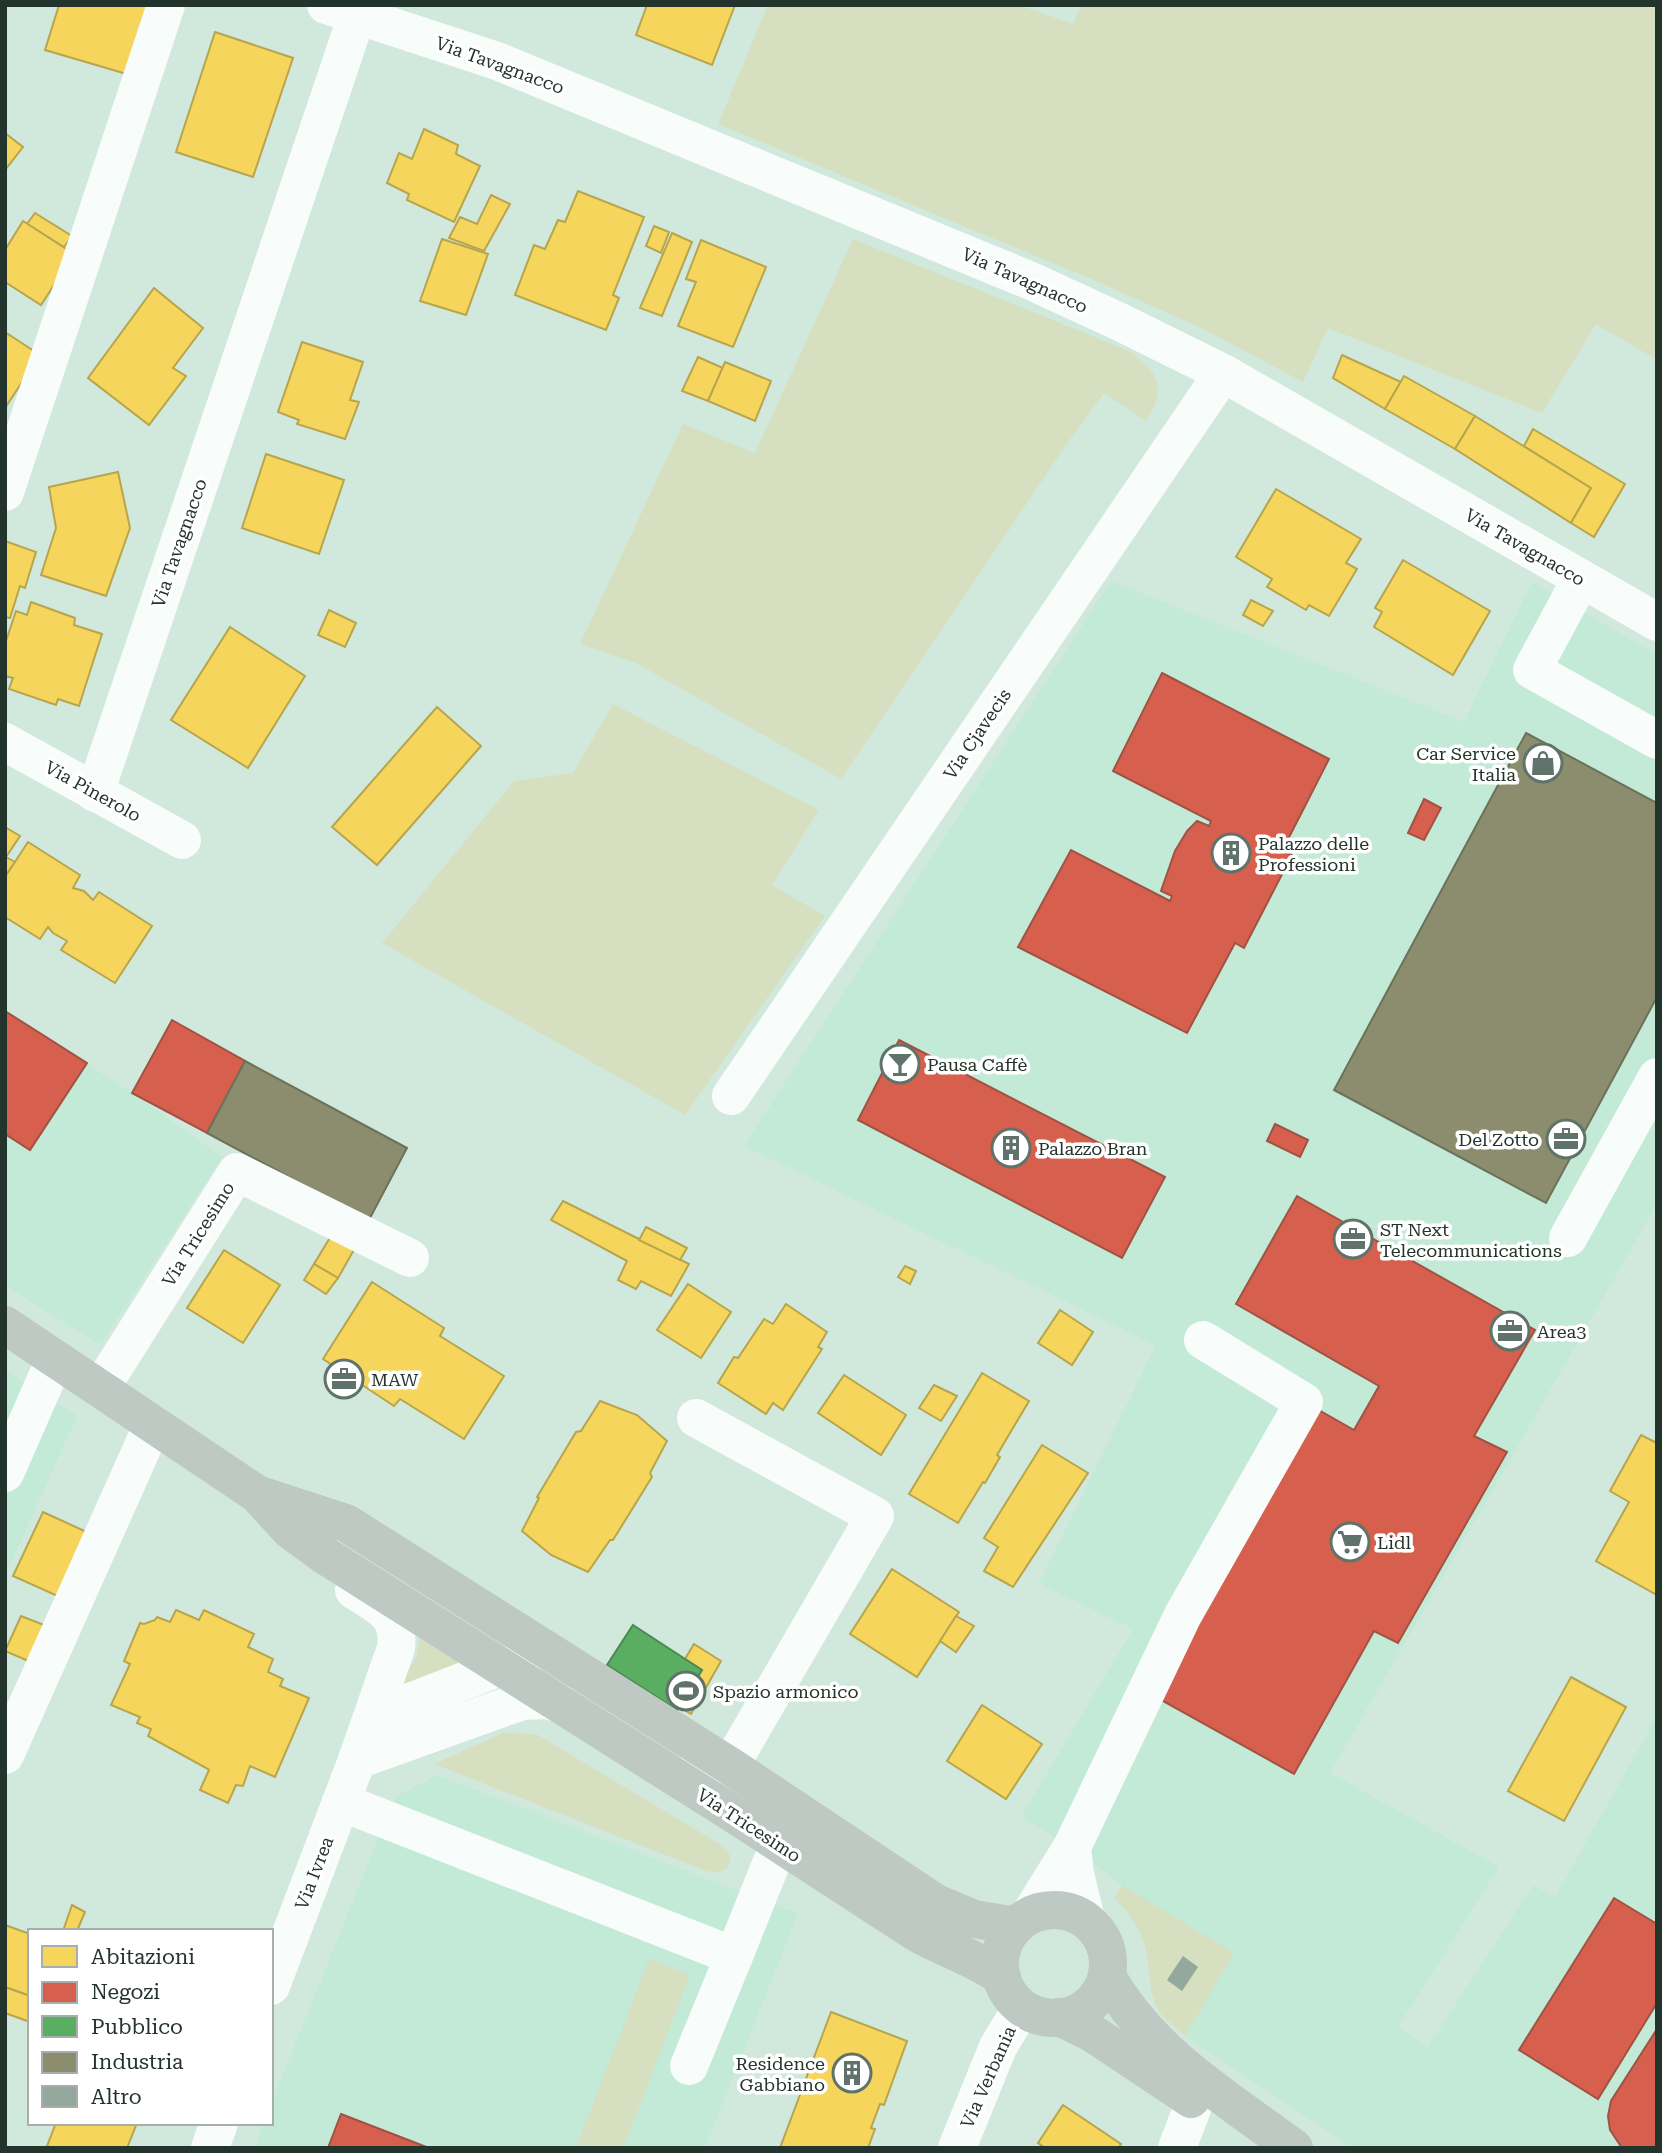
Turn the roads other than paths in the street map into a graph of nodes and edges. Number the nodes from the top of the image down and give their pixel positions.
1 (166, 5) edge
2 (342, 10) edge
3 (1223, 373) junction
4 (5, 492) edge
5 (1581, 579) junction
6 (1657, 622) edge
7 (1657, 740) edge
8 (5, 742) edge
9 (95, 793) junction
10 (182, 840) dead end
11 (1657, 1077) edge
12 (731, 1096) dead end
13 (1568, 1238) dead end
14 (410, 1258) dead end
15 (5, 1325) edge
16 (1203, 1340) dead end
17 (55, 1359) junction
18 (100, 1389) junction
19 (696, 1418) dead end
20 (153, 1424) junction
21 (10, 1452) edge
22 (257, 1494) junction
23 (290, 1530) junction
24 (500, 1665) junction
25 (561, 1704) junction
26 (374, 1716) junction
27 (5, 1755) edge
28 (357, 1760) junction
29 (730, 1766) junction
30 (341, 1802) junction
31 (779, 1844) junction
32 (1072, 1847) junction
33 (1086, 1920) junction
34 (1022, 1921) junction
35 (734, 1956) junction
36 (1107, 1976) junction
37 (273, 1981) edge
38 (1012, 1992) junction
39 (1059, 2017) junction
40 (689, 2067) dead end
41 (1195, 2101) junction
42 (218, 2125) edge
43 (210, 2148) edge
44 (957, 2148) edge
45 (1177, 2148) edge
46 (1271, 2148) edge
47 (1294, 2148) edge

1 - 4 street
2 - 3 street, Via Tavagnacco
2 - 9 street, Via Tavagnacco
3 - 5 street, Via Tavagnacco
3 - 12 street, Via Cjavecis
5 - 6 street, Via Tavagnacco
5 - 7 street
8 - 9 street, Via Pinerolo
9 - 10 street, Via Pinerolo
11 - 13 street
14 - 18 street, Via Tricesimo
15 - 17 main road, Via Tricesimo
16 - 32 street
17 - 18 main road, Via Tricesimo
17 - 21 street
18 - 20 main road, Via Tricesimo
19 - 29 street
20 - 22 main road, Via Tricesimo
20 - 27 street
22 - 23 main road, Via Tricesimo
22 - 29 main road, Via Tricesimo
23 - 24 main road, Via Tricesimo
23 - 26 street, Via Ivrea
24 - 25 main road, Via Tricesimo
24 - 26 street
24 - 29 street, Via Tricesimo
25 - 28 street
25 - 31 main road, Via Tricesimo
26 - 28 street, Via Ivrea
28 - 30 street, Via Ivrea
29 - 34 main road, Via Tricesimo
30 - 35 street
30 - 37 street, Via Ivrea
31 - 35 street
31 - 38 main road, Via Tricesimo
32 - 33 street
32 - 34 street
33 - 34 main road, Via Tricesimo
33 - 36 main road
34 - 38 main road
35 - 40 street
36 - 39 main road
36 - 47 main road
38 - 39 main road, Via Tricesimo
38 - 44 street, Via Verbania
39 - 41 main road, Via Tricesimo
41 - 45 street
41 - 46 main road, Via Tricesimo
42 - 43 street

